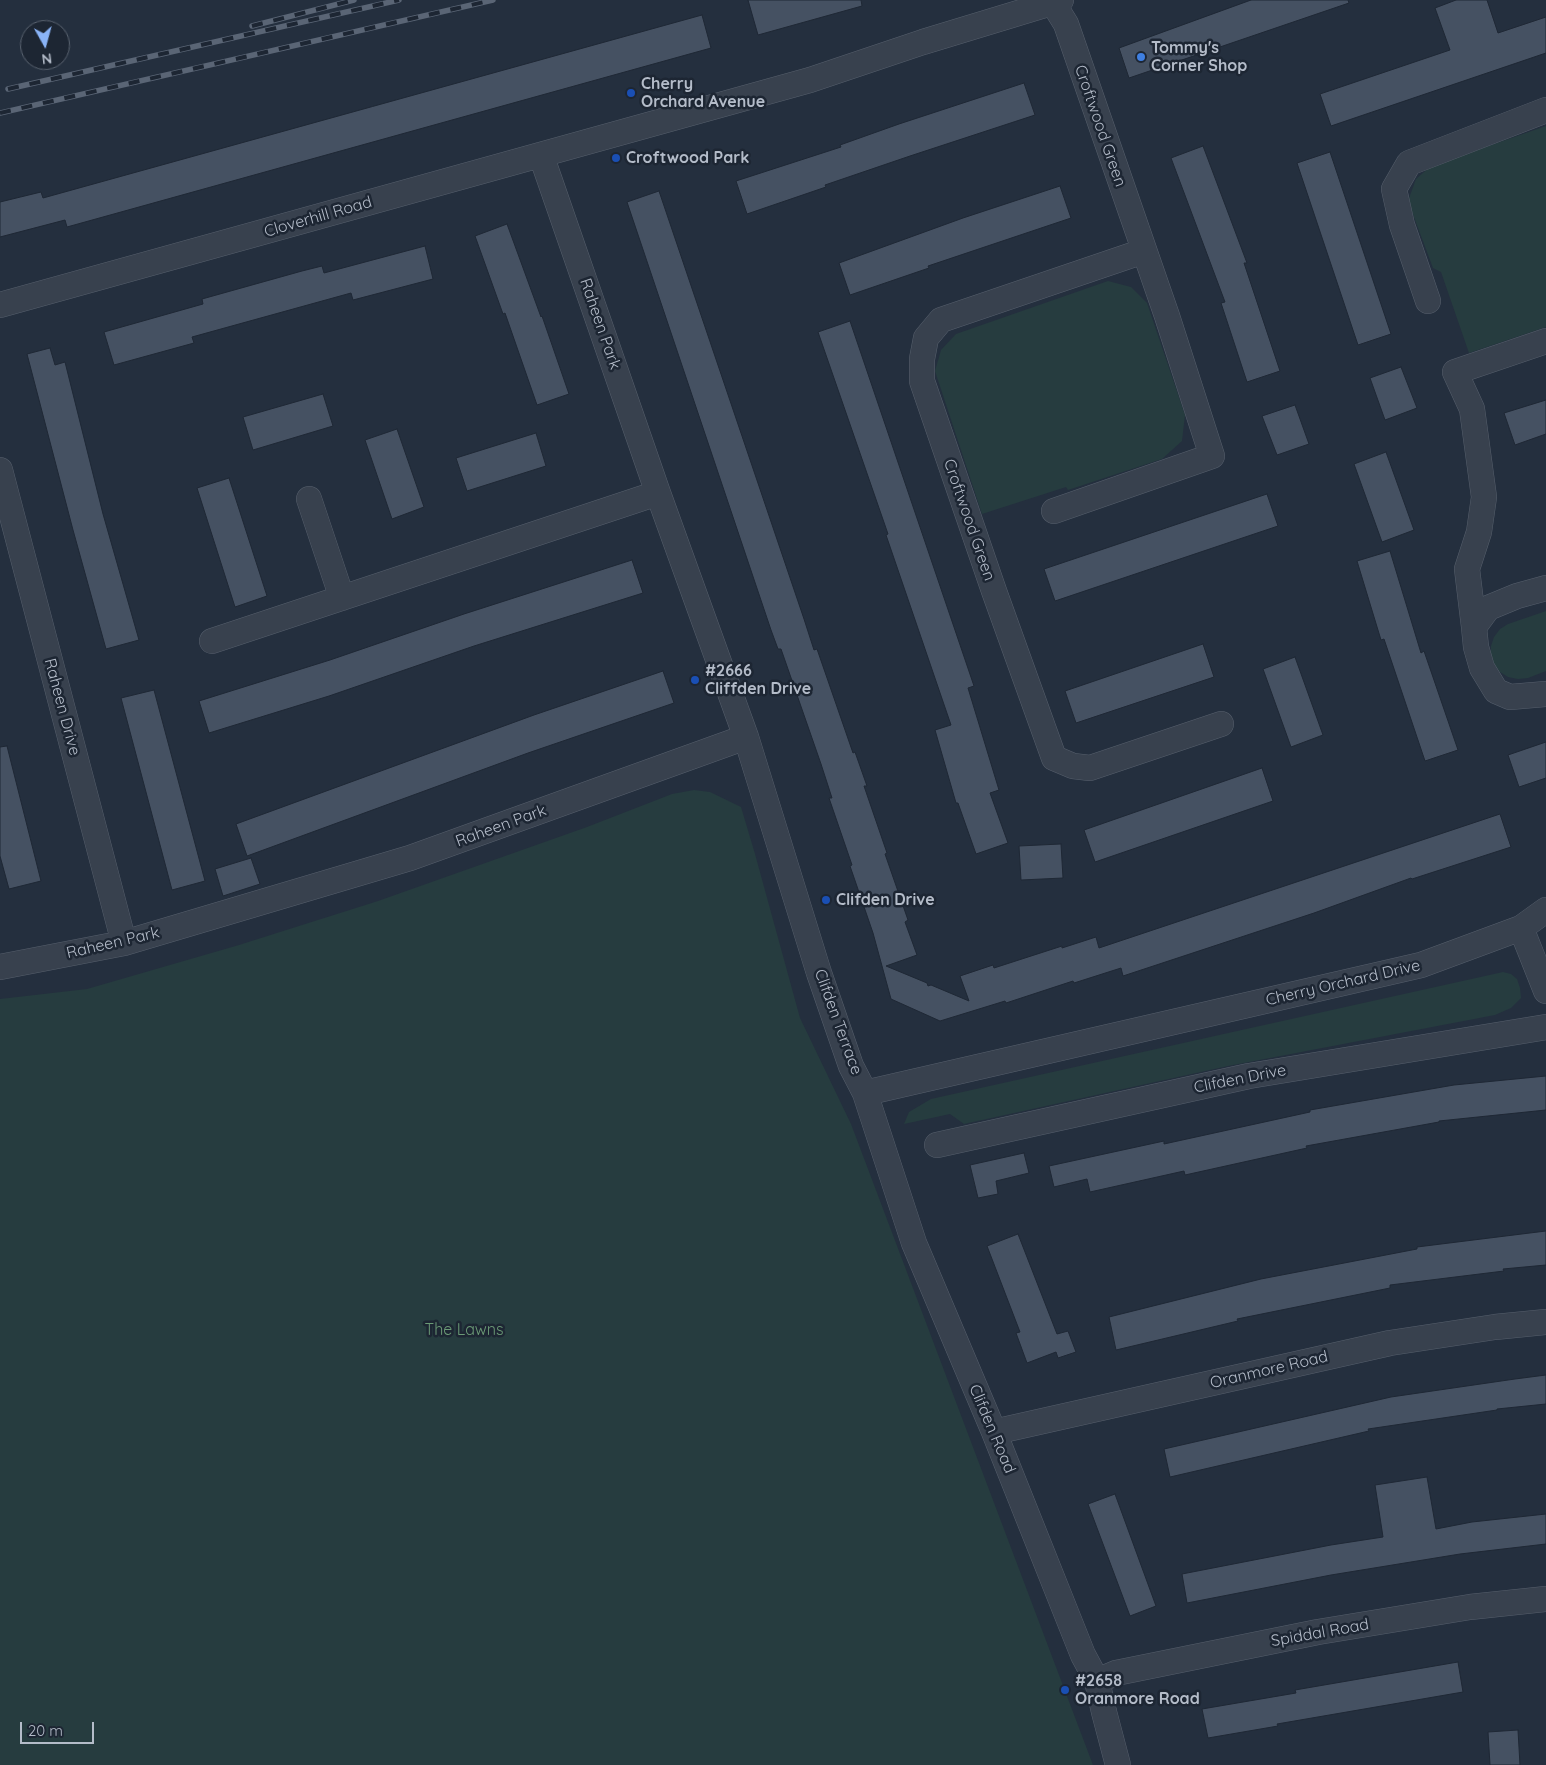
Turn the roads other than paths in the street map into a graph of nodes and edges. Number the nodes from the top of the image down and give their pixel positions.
1 (1057, 1) edge
2 (1546, 110) edge
3 (541, 155) junction
4 (1144, 251) junction
5 (1428, 301) dead end
6 (0, 305) edge
7 (1546, 341) edge
8 (0, 470) edge
9 (658, 493) junction
10 (309, 499) dead end
11 (1054, 511) dead end
12 (1546, 588) edge
13 (342, 598) junction
14 (1474, 627) junction
15 (212, 641) dead end
16 (1546, 694) edge
17 (1221, 724) dead end
18 (746, 738) junction
19 (1546, 910) edge
20 (1521, 928) junction
21 (124, 943) junction
22 (0, 967) edge
23 (1546, 991) edge
24 (1546, 1027) edge
25 (1132, 1031) joint
26 (865, 1093) junction
27 (938, 1145) dead end
28 (1546, 1322) edge
29 (994, 1432) junction
30 (1546, 1599) edge
31 (1097, 1681) junction
32 (1118, 1765) edge

1 - 3 street, Cloverhill Road
1 - 4 street, Croftwood Green
2 - 5 street
3 - 6 street, Cloverhill Road
3 - 9 street, Raheen Park
4 - 11 street, Croftwood Green
4 - 17 street, Croftwood Green
7 - 14 street
8 - 21 street, Raheen Drive
9 - 13 street
9 - 18 street, Raheen Park
10 - 13 street
12 - 14 street
13 - 15 street
14 - 16 street
18 - 21 street, Raheen Park
18 - 26 street, Clifden Terrace
19 - 20 street, Cherry Orchard Drive
20 - 23 street
20 - 25 street, Cherry Orchard Drive
21 - 22 street, Raheen Park
24 - 27 street, Clifden Drive
25 - 26 street, Clifden Terrace
26 - 29 street, Clifden Road
28 - 29 street, Oranmore Road
29 - 31 street, Clifden Road
30 - 31 street, Spiddal Road
31 - 32 street, Clifden Road

